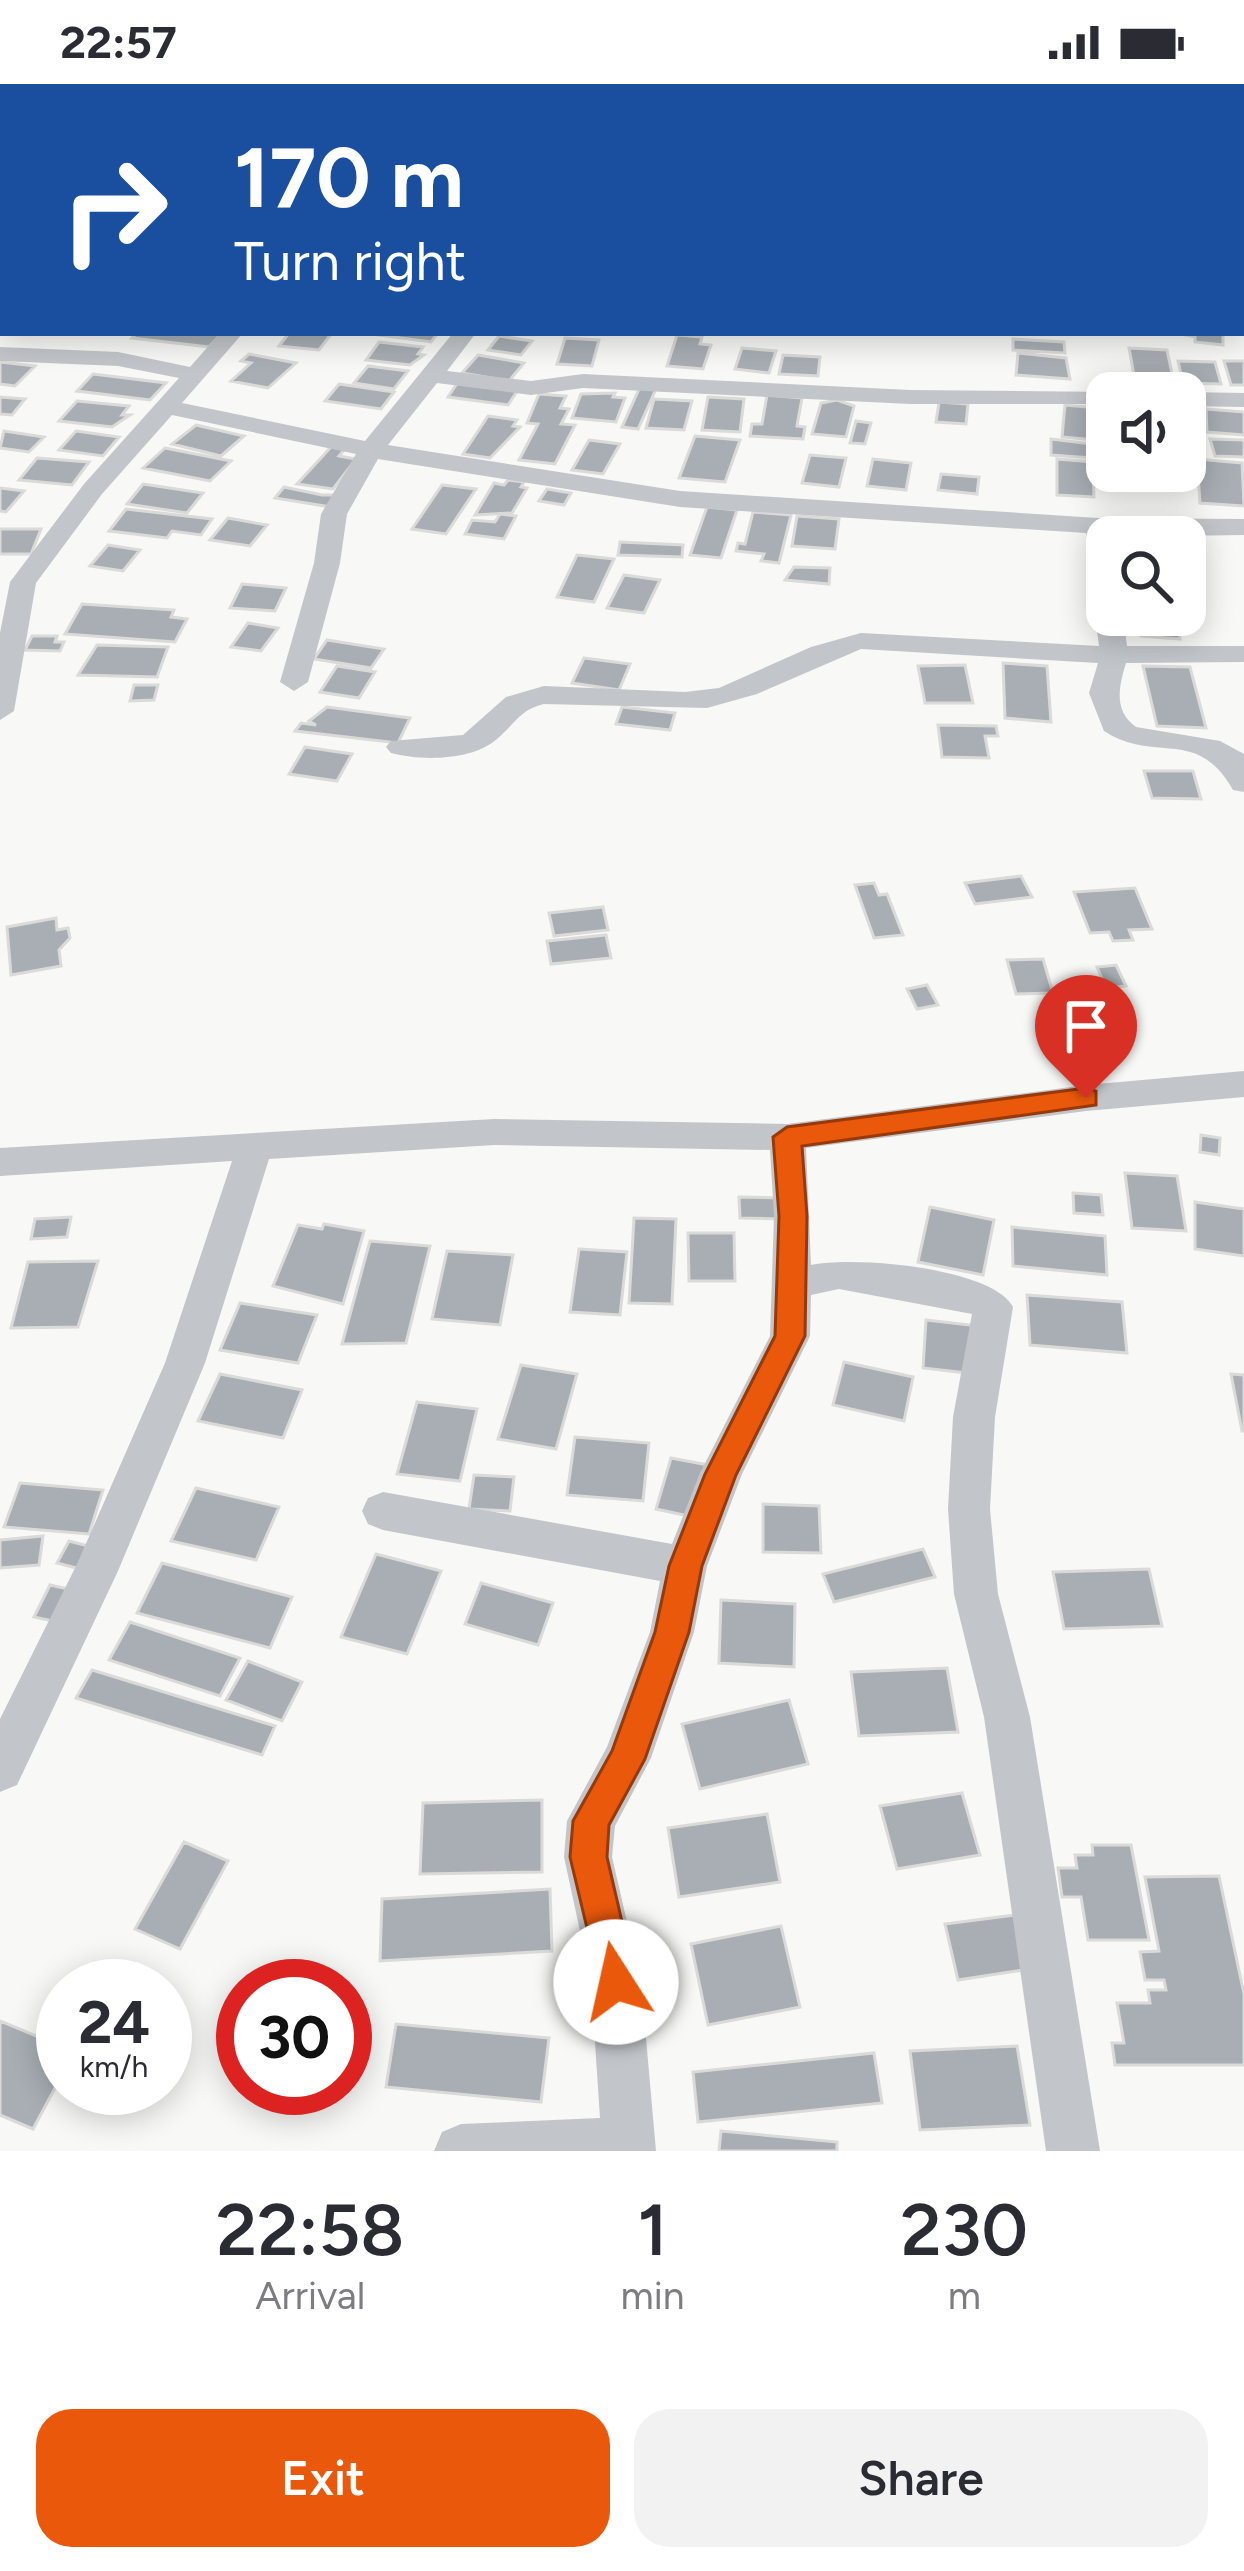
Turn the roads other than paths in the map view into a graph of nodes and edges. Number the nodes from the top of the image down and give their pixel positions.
1 (230, 336) edge
2 (462, 336) edge
3 (0, 354) edge
4 (197, 375) junction
5 (433, 376) junction
6 (1086, 397) edge
7 (1206, 399) edge
8 (1244, 400) edge
9 (167, 407) junction
10 (371, 450) junction
11 (1086, 525) edge
12 (1206, 527) edge
13 (1244, 527) edge
14 (1112, 636) edge
15 (1244, 654) edge
16 (1114, 655) junction
17 (294, 682) dead end
18 (0, 711) edge
19 (400, 747) dead end
20 (1244, 783) edge
21 (1244, 1084) edge
22 (787, 1137) junction
23 (254, 1149) junction
24 (0, 1162) edge
25 (792, 1284) junction
26 (382, 1511) dead end
27 (685, 1566) junction
28 (0, 1769) edge
29 (629, 2147) edge
30 (460, 2151) edge
31 (1073, 2151) edge

1 - 4 street
2 - 5 street
3 - 4 street
4 - 9 street
5 - 6 street
5 - 10 street
7 - 8 street
9 - 10 street
9 - 18 street
10 - 11 street
10 - 17 street
12 - 13 street
14 - 16 street
15 - 16 street
16 - 19 street
16 - 20 street
21 - 22 street
22 - 23 street
22 - 25 street
23 - 24 street
23 - 28 street
25 - 27 street
25 - 31 street
26 - 27 street
27 - 29 street
29 - 30 street

